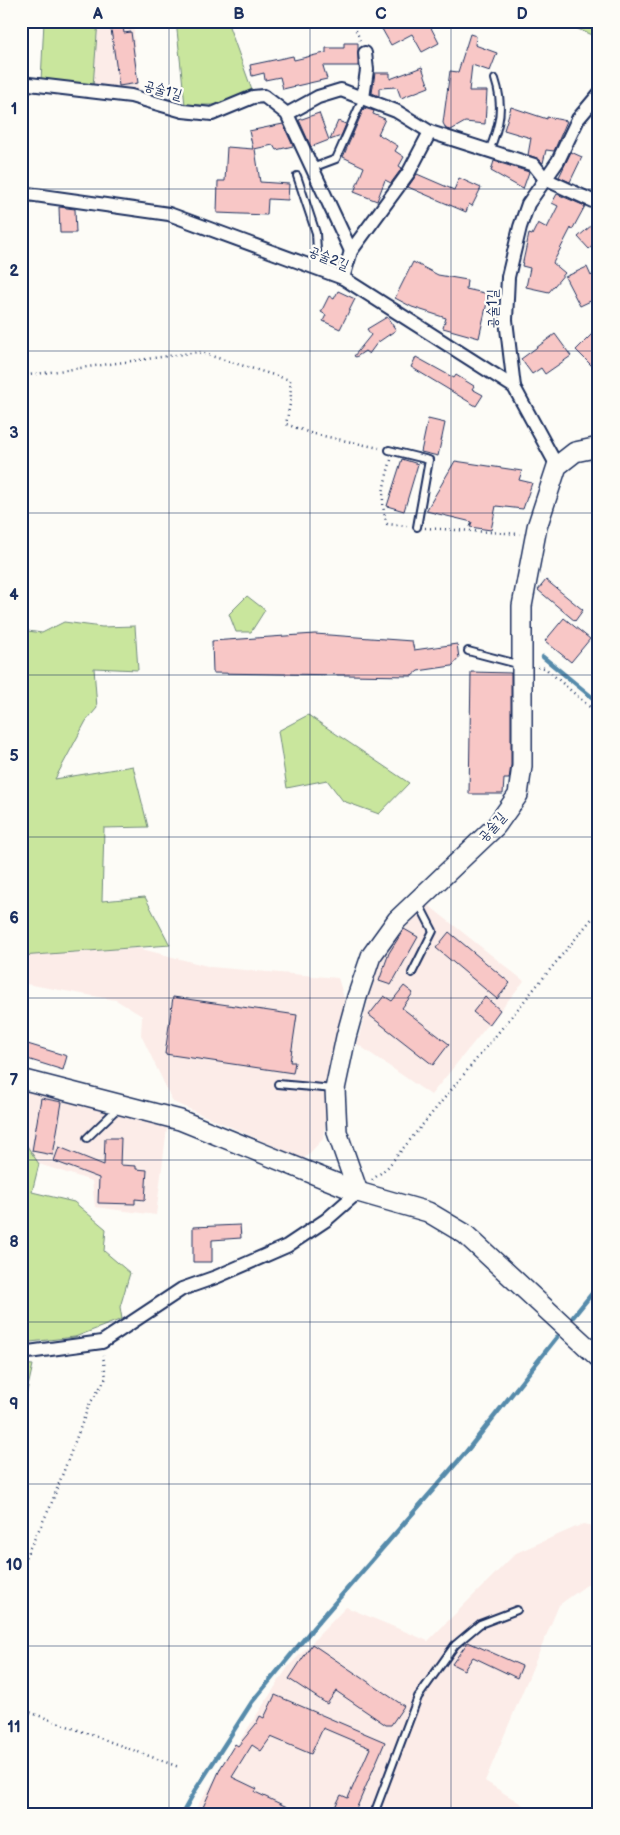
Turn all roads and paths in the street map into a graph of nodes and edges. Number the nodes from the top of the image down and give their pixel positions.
1 (352, 21) edge
2 (365, 52) joint
3 (495, 79) dead end
4 (21, 82) edge
5 (599, 94) edge
6 (363, 98) junction
7 (287, 114) junction
8 (430, 132) junction
9 (489, 151) junction
10 (312, 168) junction
11 (297, 176) dead end
12 (545, 179) junction
13 (21, 193) edge
14 (599, 204) edge
15 (351, 250) junction
16 (318, 269) junction
17 (343, 278) junction
18 (21, 376) edge
19 (514, 387) junction
20 (599, 447) edge
21 (389, 450) junction
22 (557, 466) junction
23 (417, 527) junction
24 (536, 535) junction
25 (468, 651) dead end
26 (522, 666) junction
27 (599, 715) edge
28 (417, 901) junction
29 (599, 910) edge
30 (412, 973) dead end
31 (21, 1079) edge
32 (278, 1084) dead end
33 (335, 1089) junction
34 (122, 1104) junction
35 (87, 1138) dead end
36 (358, 1192) junction
37 (102, 1342) junction
38 (21, 1353) edge
39 (599, 1358) edge
40 (21, 1566) edge
41 (517, 1610) dead end
42 (21, 1709) edge
43 (179, 1767) dead end
44 (374, 1814) edge

1 - 2 path
2 - 6 street
3 - 9 lane
4 - 7 street, 공술1길
5 - 12 street, 공술1길
6 - 7 street
6 - 8 street
6 - 10 lane
7 - 10 street, 공술1길
8 - 9 street
8 - 15 street
9 - 12 street
10 - 15 street, 공술1길
11 - 16 lane
12 - 14 street
12 - 19 street, 공술1길
13 - 16 street, 공술2길
15 - 17 street
16 - 17 street, 공술2길
17 - 19 street, 공술2길
18 - 21 path
19 - 22 street, 공술2길
20 - 22 street
21 - 23 path
21 - 23 lane
22 - 24 street, 공술길
23 - 24 path
24 - 26 street, 공술길
25 - 26 lane
26 - 27 path
26 - 28 street, 공술길
28 - 30 lane
28 - 33 street, 공술길
29 - 36 path
31 - 34 street
32 - 33 lane
33 - 36 street, 공술길
34 - 35 lane
34 - 36 street
36 - 37 street
36 - 39 street
37 - 38 street
37 - 40 path
41 - 44 lane
42 - 43 path

